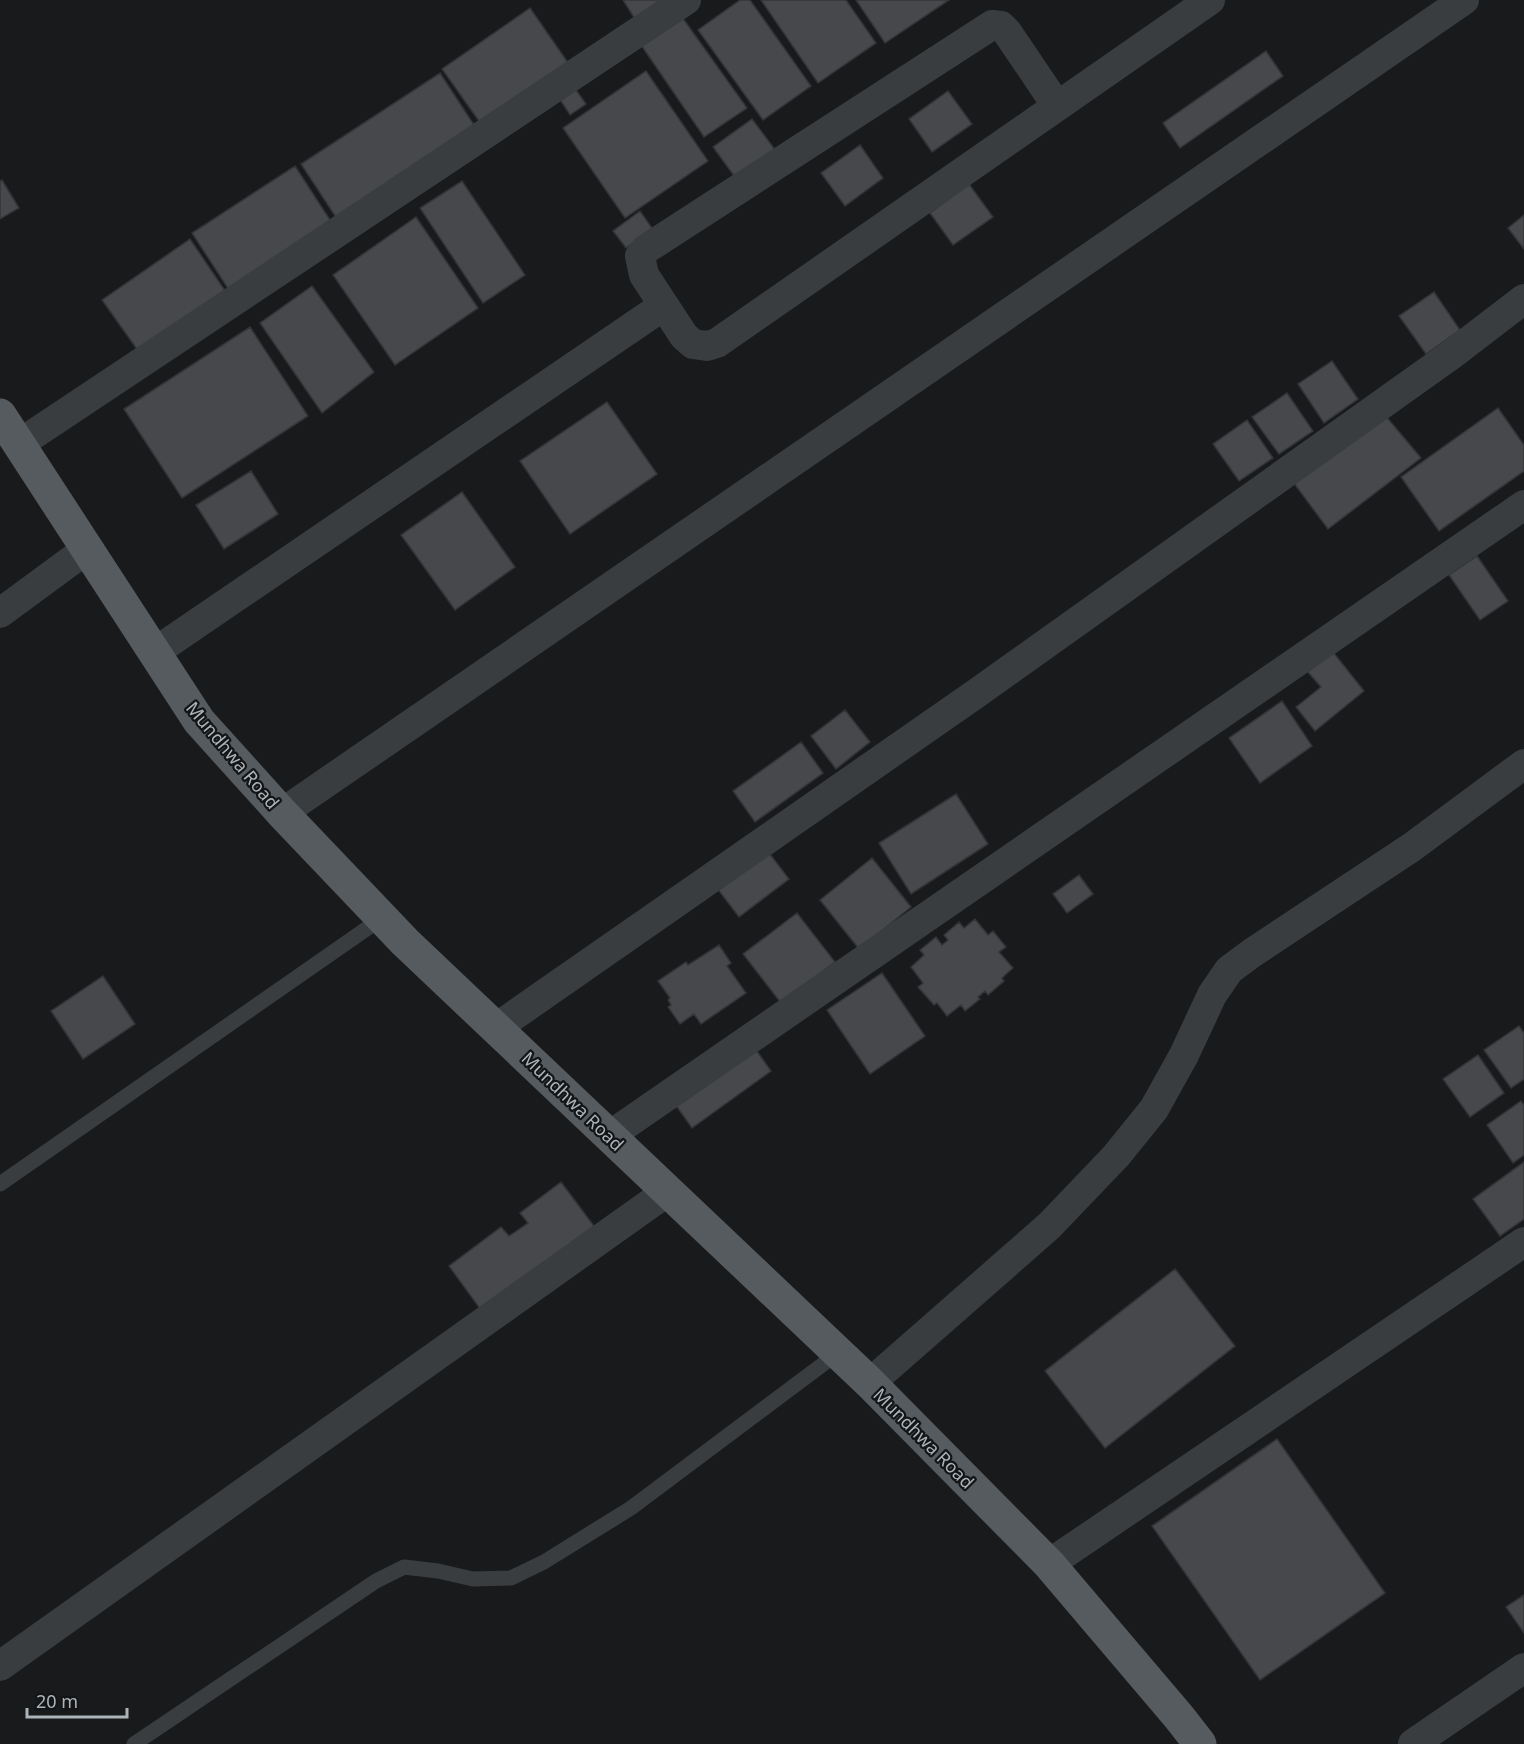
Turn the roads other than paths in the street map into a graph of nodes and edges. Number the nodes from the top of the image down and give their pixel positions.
1 (686, 0) edge
2 (1210, 0) edge
3 (1464, 0) edge
4 (1057, 106) junction
5 (1524, 299) edge
6 (663, 306) junction
7 (0, 415) edge
8 (19, 444) junction
9 (1524, 504) edge
10 (87, 549) junction
11 (0, 613) edge
12 (155, 652) junction
13 (1524, 764) edge
14 (282, 813) junction
15 (382, 918) junction
16 (496, 1028) junction
17 (609, 1136) junction
18 (0, 1184) edge
19 (668, 1191) junction
20 (1524, 1242) edge
21 (838, 1353) junction
22 (870, 1383) junction
23 (1049, 1564) junction
24 (0, 1666) edge
25 (1524, 1668) edge
26 (134, 1744) edge
27 (1200, 1744) edge
28 (1413, 1744) edge

1 - 8 street
2 - 4 street
3 - 14 street
4 - 6 street
4 - 6 street
5 - 16 street
6 - 12 street
7 - 8 main road, Mundhwa Road
8 - 10 main road, Mundhwa Road
9 - 17 street
10 - 11 street
10 - 12 main road, Mundhwa Road
12 - 14 main road, Mundhwa Road
13 - 22 street
14 - 15 main road, Mundhwa Road
15 - 16 main road, Mundhwa Road
15 - 18 lane
16 - 17 main road, Mundhwa Road
17 - 19 main road, Mundhwa Road
19 - 21 main road, Mundhwa Road
19 - 24 street
20 - 23 street
21 - 22 main road, Mundhwa Road
21 - 26 lane
22 - 23 main road, Mundhwa Road
23 - 27 main road, Mundhwa Road
25 - 28 street

